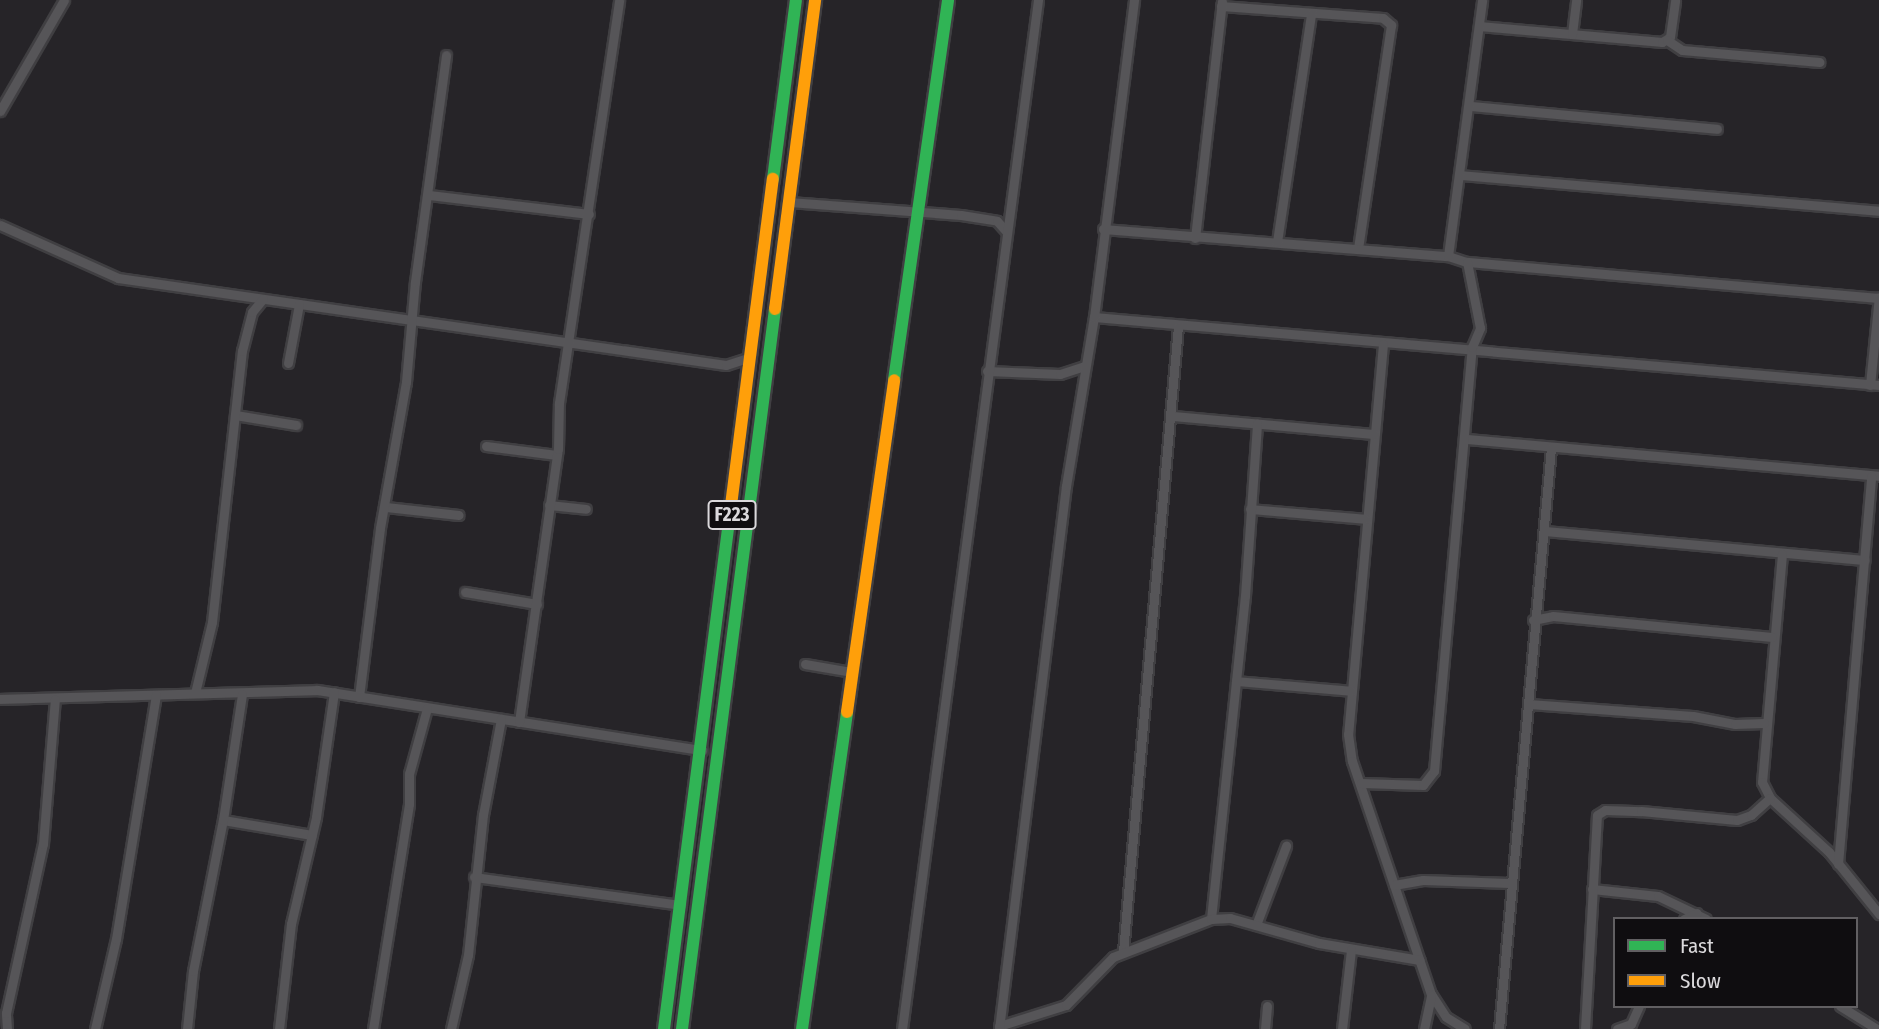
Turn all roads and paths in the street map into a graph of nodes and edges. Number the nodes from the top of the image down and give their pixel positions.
1 (64, 0) edge
2 (619, 0) edge
3 (796, 0) edge
4 (814, 0) edge
5 (948, 0) edge
6 (1038, 0) edge
7 (1134, 0) edge
8 (1482, 0) edge
9 (1576, 0) edge
10 (1675, 0) edge
11 (1222, 3) edge
12 (1311, 14) junction
13 (1479, 26) junction
14 (1572, 34) junction
15 (1667, 40) junction
16 (446, 55) dead end
17 (1819, 62) dead end
18 (1470, 106) junction
19 (0, 111) edge
20 (1717, 129) dead end
21 (1460, 174) junction
22 (429, 195) junction
23 (789, 202) junction
24 (1879, 211) edge
25 (589, 214) junction
26 (916, 214) junction
27 (0, 225) edge
28 (1005, 227) junction
29 (1103, 229) junction
30 (1195, 238) junction
31 (1277, 242) junction
32 (1358, 249) junction
33 (1448, 256) junction
34 (1467, 262) junction
35 (1879, 298) edge
36 (263, 299) junction
37 (299, 304) junction
38 (1094, 317) junction
39 (413, 319) junction
40 (1178, 326) junction
41 (569, 343) junction
42 (1383, 344) junction
43 (1472, 347) junction
44 (751, 357) junction
45 (288, 363) dead end
46 (1084, 366) junction
47 (987, 371) junction
48 (1875, 385) edge
49 (234, 415) junction
50 (1172, 416) junction
51 (1258, 423) junction
52 (296, 425) dead end
53 (1374, 434) junction
54 (1466, 439) junction
55 (486, 446) dead end
56 (1551, 447) junction
57 (556, 455) junction
58 (737, 472) junction
59 (754, 474) junction
60 (1875, 476) edge
61 (550, 505) junction
62 (386, 507) junction
63 (586, 509) dead end
64 (1250, 509) junction
65 (458, 515) dead end
66 (1366, 519) junction
67 (1544, 531) junction
68 (1782, 554) junction
69 (1865, 560) junction
70 (464, 592) dead end
71 (537, 604) junction
72 (1533, 620) junction
73 (1772, 637) junction
74 (805, 664) dead end
75 (852, 672) junction
76 (1236, 681) junction
77 (1352, 691) junction
78 (334, 692) junction
79 (195, 693) junction
80 (242, 694) junction
81 (156, 695) junction
82 (359, 697) junction
83 (0, 699) edge
84 (55, 699) junction
85 (1529, 704) junction
86 (427, 708) junction
87 (501, 719) junction
88 (519, 722) junction
89 (1764, 723) junction
90 (702, 750) junction
91 (1362, 783) junction
92 (1770, 798) junction
93 (223, 820) junction
94 (312, 835) junction
95 (1286, 846) dead end
96 (1838, 864) junction
97 (474, 877) junction
98 (1509, 883) junction
99 (1394, 885) junction
100 (1592, 888) junction
101 (681, 905) junction
102 (1879, 914) edge
103 (1702, 916) edge
104 (1211, 919) junction
105 (1256, 925) junction
106 (1351, 950) junction
107 (1123, 953) junction
108 (1420, 960) junction
109 (1432, 994) junction
110 (1267, 1006) dead end
111 (1638, 1008) edge
112 (1843, 1008) edge
113 (999, 1027) edge
114 (7, 1029) edge
115 (95, 1029) edge
116 (187, 1029) edge
117 (279, 1029) edge
118 (373, 1029) edge
119 (451, 1029) edge
120 (664, 1029) edge
121 (682, 1029) edge
122 (802, 1029) edge
123 (902, 1029) edge
124 (1265, 1029) edge
125 (1342, 1029) edge
126 (1424, 1029) edge
127 (1465, 1029) edge
128 (1499, 1029) edge
129 (1585, 1029) edge
130 (1617, 1029) edge
131 (1877, 1029) edge

1 - 19 street
2 - 25 street
3 - 44 main road, F223
4 - 23 main road, F223
5 - 26 main road
6 - 28 street
7 - 29 street
8 - 13 street
9 - 14 street
10 - 15 street
11 - 12 street
11 - 30 street
12 - 31 street
12 - 32 street
13 - 14 street
13 - 18 street
14 - 15 street
15 - 17 street
16 - 22 street
18 - 20 street
18 - 21 street
21 - 24 street
21 - 33 street
22 - 25 street
22 - 39 street
23 - 26 street
23 - 59 main road, F223
25 - 41 street
26 - 28 street
26 - 75 main road
27 - 36 street
28 - 47 street
29 - 30 street
29 - 38 street
30 - 31 street
31 - 32 street
32 - 33 street
33 - 34 street
34 - 35 street
34 - 43 street
35 - 48 street
36 - 37 street
36 - 49 street
37 - 39 street
37 - 45 street
38 - 40 street
38 - 46 street
39 - 41 street
39 - 62 street
40 - 42 street
40 - 50 street
41 - 44 street
41 - 57 street
42 - 43 street
42 - 53 street
43 - 48 street
43 - 54 street
44 - 58 main road, F223
46 - 47 street
46 - 113 street
47 - 123 street
49 - 52 street
49 - 79 street
50 - 51 street
50 - 107 street
51 - 53 street
51 - 64 street
53 - 66 street
54 - 56 street
54 - 91 street
55 - 57 street
56 - 60 street
56 - 67 street
57 - 61 street
58 - 59 main road
58 - 90 main road, F223
59 - 121 main road, F223
60 - 69 street
61 - 63 street
61 - 71 street
62 - 65 street
62 - 82 street
64 - 66 street
64 - 76 street
66 - 77 street
67 - 68 street
67 - 72 street
68 - 69 street
68 - 73 street
69 - 96 street
70 - 71 street
71 - 88 street
72 - 73 street
72 - 85 street
73 - 89 street
74 - 75 street
75 - 122 main road
76 - 77 street
76 - 104 street
77 - 91 street
78 - 80 street
78 - 82 street
78 - 94 street
79 - 80 street
79 - 81 street
80 - 93 street
81 - 84 street
81 - 115 street
82 - 86 street
83 - 84 street
84 - 114 street
85 - 89 street
85 - 98 street
86 - 87 street
86 - 118 street
87 - 88 street
87 - 97 street
88 - 90 street
89 - 92 street
90 - 101 main road, F223
91 - 99 street
92 - 96 street
92 - 100 street
93 - 94 street
93 - 116 street
94 - 117 street
95 - 105 street
96 - 102 street
97 - 101 street
97 - 119 street
98 - 99 street
98 - 128 street
99 - 108 street
100 - 103 street
100 - 129 street
101 - 120 main road, F223
104 - 105 street
104 - 107 street
105 - 106 street
106 - 108 street
106 - 125 street
107 - 113 street
108 - 109 street
109 - 126 street
109 - 127 street
110 - 124 street
111 - 130 street
112 - 131 street

